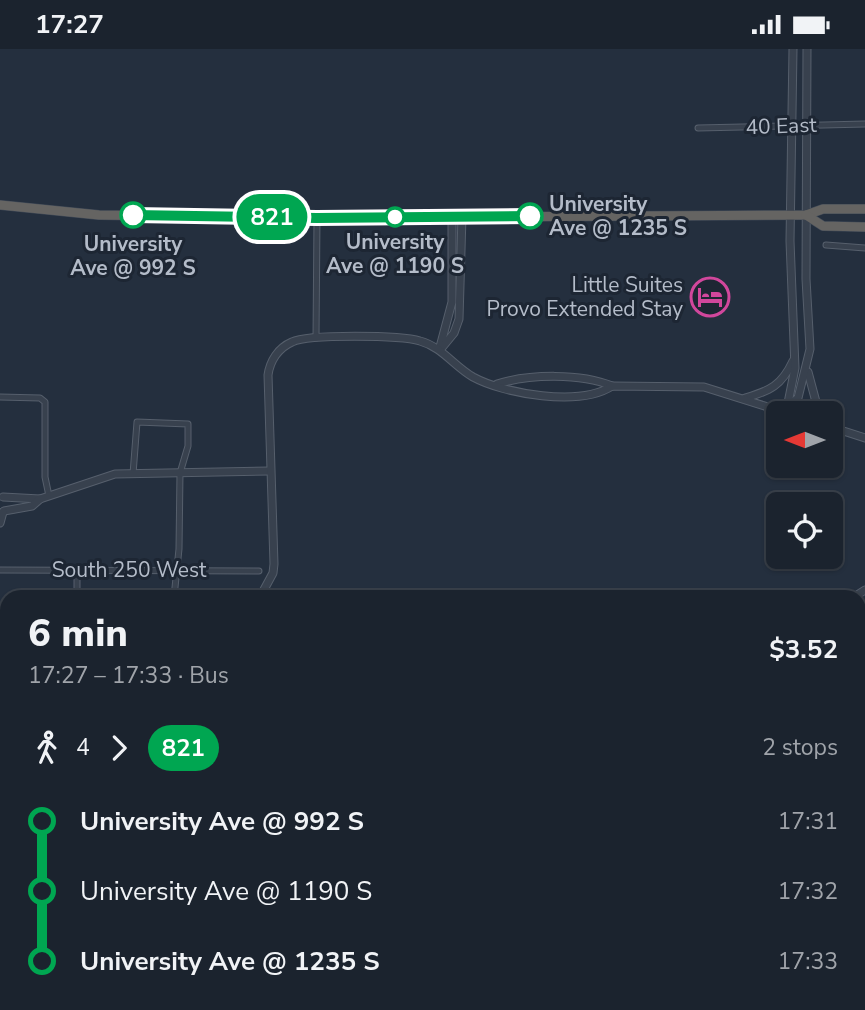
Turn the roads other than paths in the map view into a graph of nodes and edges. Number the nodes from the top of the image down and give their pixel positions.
1 (793, 49) edge
2 (807, 49) edge
3 (865, 124) edge
4 (794, 125) junction
5 (807, 125) junction
6 (698, 128) dead end
7 (0, 205) edge
8 (865, 209) edge
9 (792, 215) junction
10 (806, 215) junction
11 (457, 216) junction
12 (317, 218) junction
13 (865, 227) edge
14 (826, 245) dead end
15 (865, 248) edge
16 (316, 338) junction
17 (440, 350) junction
18 (795, 357) junction
19 (808, 367) junction
20 (497, 384) junction
21 (612, 386) junction
22 (0, 397) edge
23 (742, 398) junction
24 (788, 401) edge
25 (795, 401) edge
26 (814, 401) edge
27 (766, 405) edge
28 (844, 431) edge
29 (865, 438) edge
30 (270, 471) junction
31 (180, 473) junction
32 (133, 474) junction
33 (1, 496) edge
34 (49, 496) junction
35 (40, 499) junction
36 (2, 513) edge
37 (0, 523) edge
38 (77, 569) junction
39 (176, 569) junction
40 (0, 570) edge
41 (259, 571) dead end
42 (78, 590) edge
43 (174, 590) edge
44 (264, 590) edge

1 - 4 street
2 - 5 street
3 - 5 street, 40 East
4 - 5 street, 40 East
4 - 6 street, 40 East
4 - 9 street
5 - 10 street
7 - 12 highway
8 - 10 highway
9 - 10 highway
9 - 11 highway
9 - 18 street
10 - 13 highway
10 - 19 street
11 - 12 highway
11 - 17 street
11 - 17 street
12 - 16 street
14 - 15 street
16 - 17 street
16 - 30 street
17 - 20 street
18 - 23 street
18 - 24 street
19 - 25 street
19 - 26 street
20 - 21 street
20 - 21 street
21 - 23 street
22 - 34 street
23 - 27 street
28 - 29 street
30 - 31 street
30 - 44 street
31 - 32 street
31 - 32 street
31 - 39 street
32 - 34 street
33 - 35 street
33 - 36 street
34 - 35 street
35 - 36 street
36 - 37 street
38 - 39 street, South 250 West
38 - 40 street, South 250 West
38 - 42 street
39 - 41 street, South 250 West
39 - 43 street

